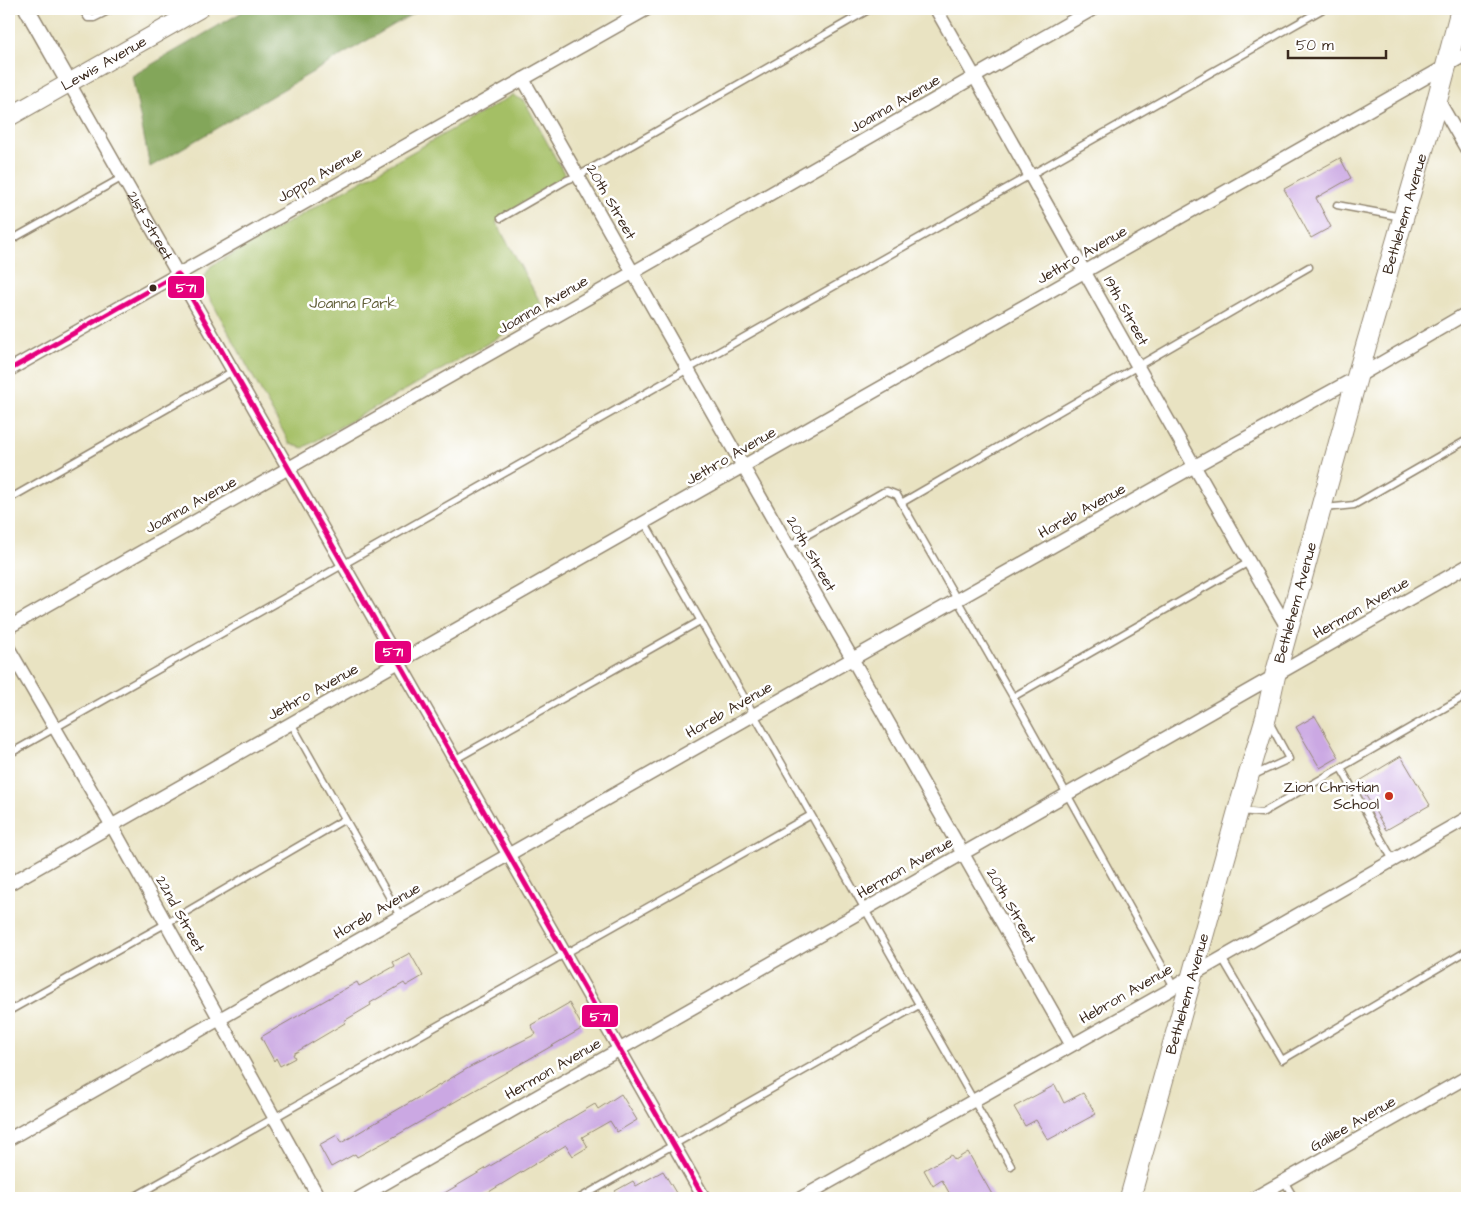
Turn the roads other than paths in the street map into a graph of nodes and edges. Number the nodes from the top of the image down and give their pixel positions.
1 (27, 9) edge
2 (82, 9) edge
3 (112, 9) edge
4 (199, 9) edge
5 (647, 9) edge
6 (870, 9) edge
7 (936, 9) edge
8 (1093, 9) edge
9 (1323, 9) edge
10 (1461, 9) edge
11 (1467, 54) edge
12 (1445, 66) junction
13 (975, 77) junction
14 (523, 79) junction
15 (69, 83) junction
16 (1437, 98) junction
17 (9, 117) edge
18 (1467, 150) edge
19 (1030, 175) junction
20 (578, 176) junction
21 (123, 177) junction
22 (1337, 205) dead end
23 (1403, 217) junction
24 (501, 218) dead end
25 (9, 241) edge
26 (1309, 267) dead end
27 (1086, 272) junction
28 (632, 273) junction
29 (178, 274) junction
30 (1467, 313) edge
31 (1138, 366) junction
32 (688, 369) junction
33 (9, 370) edge
34 (233, 371) junction
35 (1357, 377) junction
36 (1467, 440) edge
37 (743, 467) junction
38 (1193, 467) junction
39 (288, 468) junction
40 (9, 499) edge
41 (902, 502) junction
42 (1321, 509) junction
43 (644, 524) junction
44 (788, 546) junction
45 (1249, 562) junction
46 (343, 565) junction
47 (1467, 566) edge
48 (958, 600) junction
49 (700, 621) junction
50 (9, 626) edge
51 (1288, 629) junction
52 (9, 649) edge
53 (852, 659) junction
54 (399, 663) junction
55 (1275, 676) junction
56 (1467, 695) edge
57 (1013, 697) junction
58 (754, 715) junction
59 (1266, 717) junction
60 (291, 723) junction
61 (55, 728) junction
62 (9, 754) edge
63 (454, 760) junction
64 (1341, 768) junction
65 (1247, 778) junction
66 (1066, 794) junction
67 (1238, 811) junction
68 (811, 816) junction
69 (1467, 818) edge
70 (345, 819) junction
71 (112, 826) junction
72 (963, 854) junction
73 (508, 855) junction
74 (1393, 860) junction
75 (9, 884) edge
76 (865, 910) junction
77 (400, 916) junction
78 (167, 923) junction
79 (1467, 951) edge
80 (564, 955) junction
81 (1222, 958) junction
82 (1192, 975) junction
83 (1174, 987) junction
84 (919, 1005) junction
85 (9, 1011) edge
86 (220, 1019) junction
87 (1071, 1044) junction
88 (619, 1050) junction
89 (1467, 1077) edge
90 (973, 1100) junction
91 (275, 1118) junction
92 (9, 1139) edge
93 (673, 1145) junction
94 (1011, 1166) dead end
95 (1284, 1181) junction
96 (132, 1198) edge
97 (319, 1198) edge
98 (359, 1198) edge
99 (580, 1198) edge
100 (704, 1198) edge
101 (801, 1198) edge
102 (1130, 1198) edge
103 (1254, 1198) edge
104 (1294, 1198) edge

1 - 15 street, 21st Street
2 - 3 lane
4 - 15 main road, Lewis Avenue
5 - 14 street, Joppa Avenue
6 - 20 lane
7 - 13 street, 19th Street
8 - 13 street, Joanna Avenue
9 - 19 lane
10 - 12 main road, Bethlehem Avenue
11 - 12 street, Jethro Avenue
12 - 16 main road, Bethlehem Avenue
12 - 27 street, Jethro Avenue
13 - 19 street, 19th Street
13 - 28 street, Joanna Avenue
14 - 20 street, 20th Street
14 - 29 street, Joppa Avenue
15 - 17 main road, Lewis Avenue
15 - 21 street, 21st Street
16 - 18 street
16 - 23 main road, Bethlehem Avenue
19 - 27 street, 19th Street
19 - 32 lane
20 - 24 lane
20 - 28 street, 20th Street
21 - 25 lane
21 - 29 street, 21st Street
22 - 23 lane
23 - 35 main road, Bethlehem Avenue
26 - 31 lane
27 - 31 street, 19th Street
27 - 37 street, Jethro Avenue
28 - 32 street, 20th Street
28 - 39 street, Joanna Avenue
29 - 33 street, Joppa Avenue
29 - 34 street, 21st Street
30 - 35 street, Horeb Avenue
31 - 38 street, 19th Street
31 - 41 lane
32 - 37 street, 20th Street
32 - 46 lane
34 - 39 street, 21st Street
34 - 40 lane
35 - 38 street, Horeb Avenue
35 - 42 main road, Bethlehem Avenue
36 - 42 lane
37 - 43 street, Jethro Avenue
37 - 44 street, 20th Street
38 - 45 street, 19th Street
38 - 48 street, Horeb Avenue
39 - 46 street, 21st Street
39 - 50 street, Joanna Avenue
41 - 44 lane
41 - 48 lane
42 - 51 main road, Bethlehem Avenue
43 - 49 lane
43 - 54 street, Jethro Avenue
44 - 53 street, 20th Street
45 - 51 street, 19th Street
45 - 57 lane
46 - 54 street, 21st Street
46 - 61 lane
47 - 55 street, Hermon Avenue
48 - 53 street, Horeb Avenue
48 - 57 lane
49 - 58 lane
49 - 63 lane
51 - 55 main road, Bethlehem Avenue
52 - 61 street, 22nd Street
53 - 58 street, Horeb Avenue
53 - 72 street, 20th Street
54 - 60 street, Jethro Avenue
54 - 63 street, 21st Street
55 - 59 main road, Bethlehem Avenue
55 - 66 street, Hermon Avenue
56 - 64 lane
57 - 66 lane
58 - 68 lane
58 - 73 street, Horeb Avenue
59 - 65 main road, Bethlehem Avenue
59 - 65 lane
60 - 70 lane
60 - 71 street, Jethro Avenue
61 - 62 lane
61 - 71 street, 22nd Street
63 - 73 street, 21st Street
64 - 67 lane
64 - 74 lane
65 - 67 main road, Bethlehem Avenue
66 - 72 street, Hermon Avenue
66 - 83 lane
67 - 82 main road, Bethlehem Avenue
68 - 76 lane
68 - 80 lane
69 - 74 street, Hebron Avenue
70 - 77 lane
70 - 78 lane
71 - 75 street, Jethro Avenue
71 - 78 street, 22nd Street
72 - 76 street, Hermon Avenue
72 - 87 street, 20th Street
73 - 77 street, Horeb Avenue
73 - 80 street, 21st Street
74 - 81 street, Hebron Avenue
76 - 84 lane
76 - 88 street, Hermon Avenue
77 - 86 street, Horeb Avenue
78 - 85 lane
78 - 86 street, 22nd Street
79 - 81 lane
80 - 88 street, 21st Street
80 - 91 lane
81 - 82 street, Hebron Avenue
82 - 83 street, Hebron Avenue
82 - 102 main road, Bethlehem Avenue
83 - 87 street, Hebron Avenue
84 - 90 lane
84 - 93 lane
86 - 91 street, 22nd Street
86 - 92 street, Horeb Avenue
87 - 90 street, Hebron Avenue
88 - 93 street, 21st Street
88 - 98 street, Hermon Avenue
89 - 95 street, Galilee Avenue
90 - 94 lane
90 - 101 street, Hebron Avenue
91 - 96 lane
91 - 97 street, 22nd Street
93 - 99 lane
93 - 100 street, 21st Street
95 - 103 street, Galilee Avenue
95 - 104 lane

